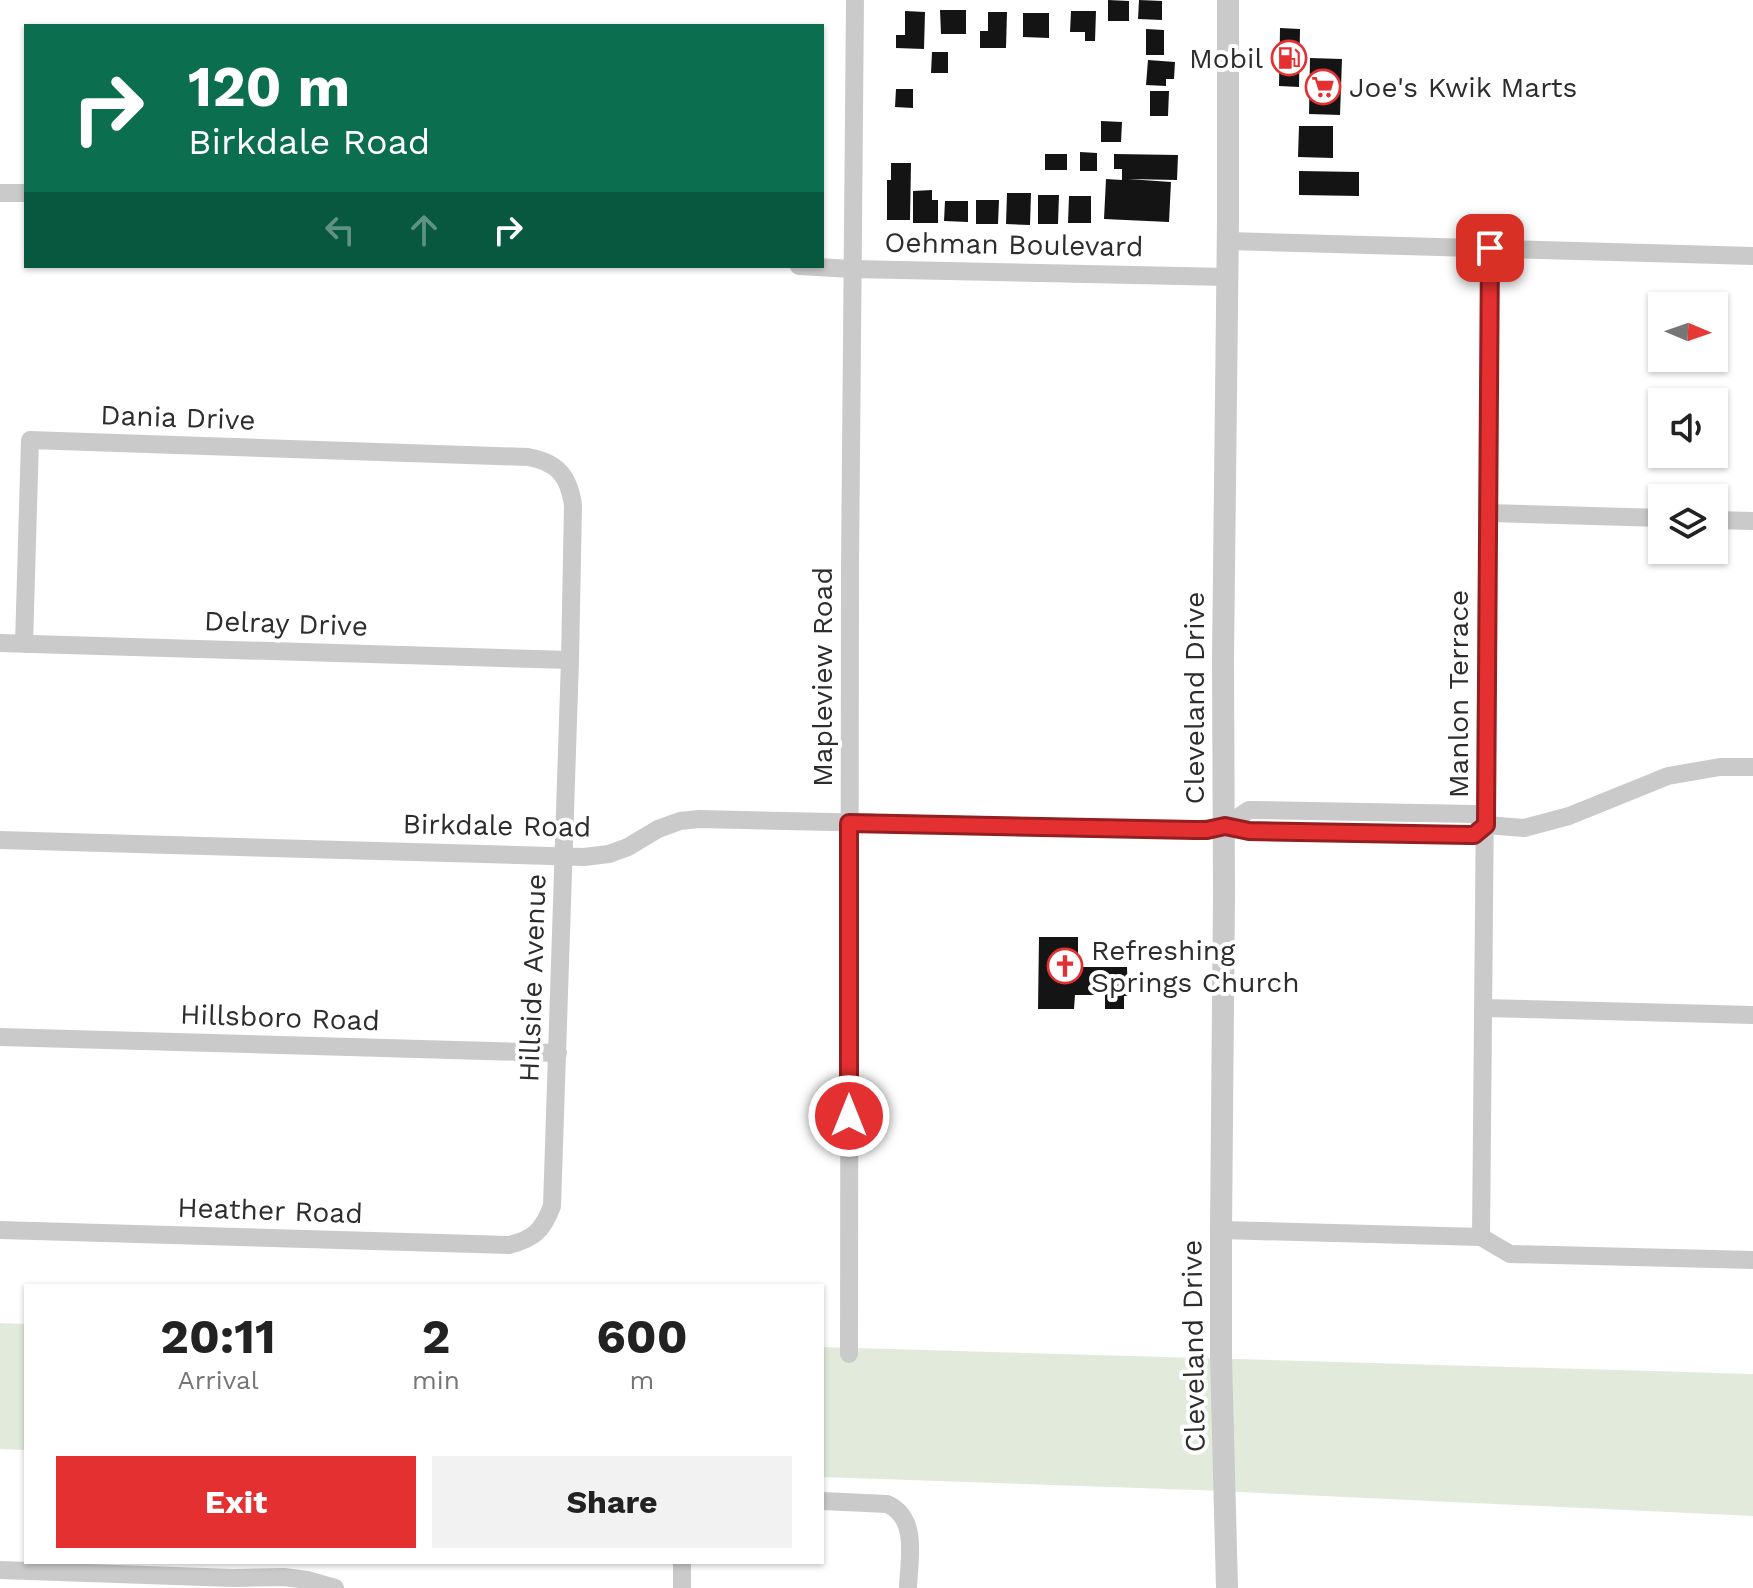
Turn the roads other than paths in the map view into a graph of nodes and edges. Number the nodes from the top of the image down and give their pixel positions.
1 (855, 0) edge
2 (1228, 0) edge
3 (0, 193) edge
4 (24, 193) edge
5 (1228, 241) junction
6 (1490, 248) junction
7 (1753, 256) edge
8 (824, 267) edge
9 (852, 269) junction
10 (1228, 277) junction
11 (528, 457) joint
12 (1487, 513) junction
13 (1648, 518) edge
14 (1728, 520) edge
15 (1753, 521) edge
16 (0, 643) edge
17 (24, 644) junction
18 (570, 660) junction
19 (1753, 767) edge
20 (1364, 813) junction
21 (849, 823) junction
22 (1486, 825) junction
23 (1225, 826) junction
24 (1364, 833) junction
25 (0, 840) edge
26 (564, 857) junction
27 (1483, 1008) junction
28 (1753, 1015) edge
29 (0, 1037) edge
30 (558, 1053) junction
31 (0, 1230) edge
32 (1221, 1230) junction
33 (535, 1234) joint
34 (1481, 1237) junction
35 (1753, 1260) edge
36 (849, 1354) dead end
37 (824, 1501) edge
38 (682, 1564) edge
39 (0, 1570) edge
40 (335, 1588) edge
41 (682, 1588) edge
42 (908, 1588) edge
43 (1227, 1588) edge

1 - 9 street, Mapleview Road
2 - 5 street, Cleveland Drive
3 - 4 street
5 - 6 street
5 - 10 street, Cleveland Drive
6 - 7 street
6 - 12 street, Manlon Terrace
8 - 9 street, Oehman Boulevard
9 - 10 street, Oehman Boulevard
9 - 21 street, Mapleview Road
10 - 23 street, Cleveland Drive
11 - 17 street, Dania Drive
11 - 18 street, Hillside Avenue
12 - 13 street
12 - 22 street, Manlon Terrace
14 - 15 street
16 - 17 street, Delray Drive
17 - 18 street, Delray Drive
18 - 26 street, Hillside Avenue
19 - 22 street
20 - 22 street
20 - 23 street
20 - 24 street
21 - 23 street, Birkdale Road
21 - 26 street, Birkdale Road
21 - 36 street, Mapleview Road
22 - 24 street
22 - 27 street, Manlon Terrace
23 - 24 street
23 - 32 street, Cleveland Drive
25 - 26 street, Birkdale Road
26 - 30 street, Hillside Avenue
27 - 28 street
27 - 34 street, Manlon Terrace
29 - 30 street, Hillsboro Road
30 - 33 street, Hillside Avenue
31 - 33 street, Heather Road
32 - 34 street
32 - 43 street, Cleveland Drive
34 - 35 street
37 - 42 street
38 - 41 street
39 - 40 street

